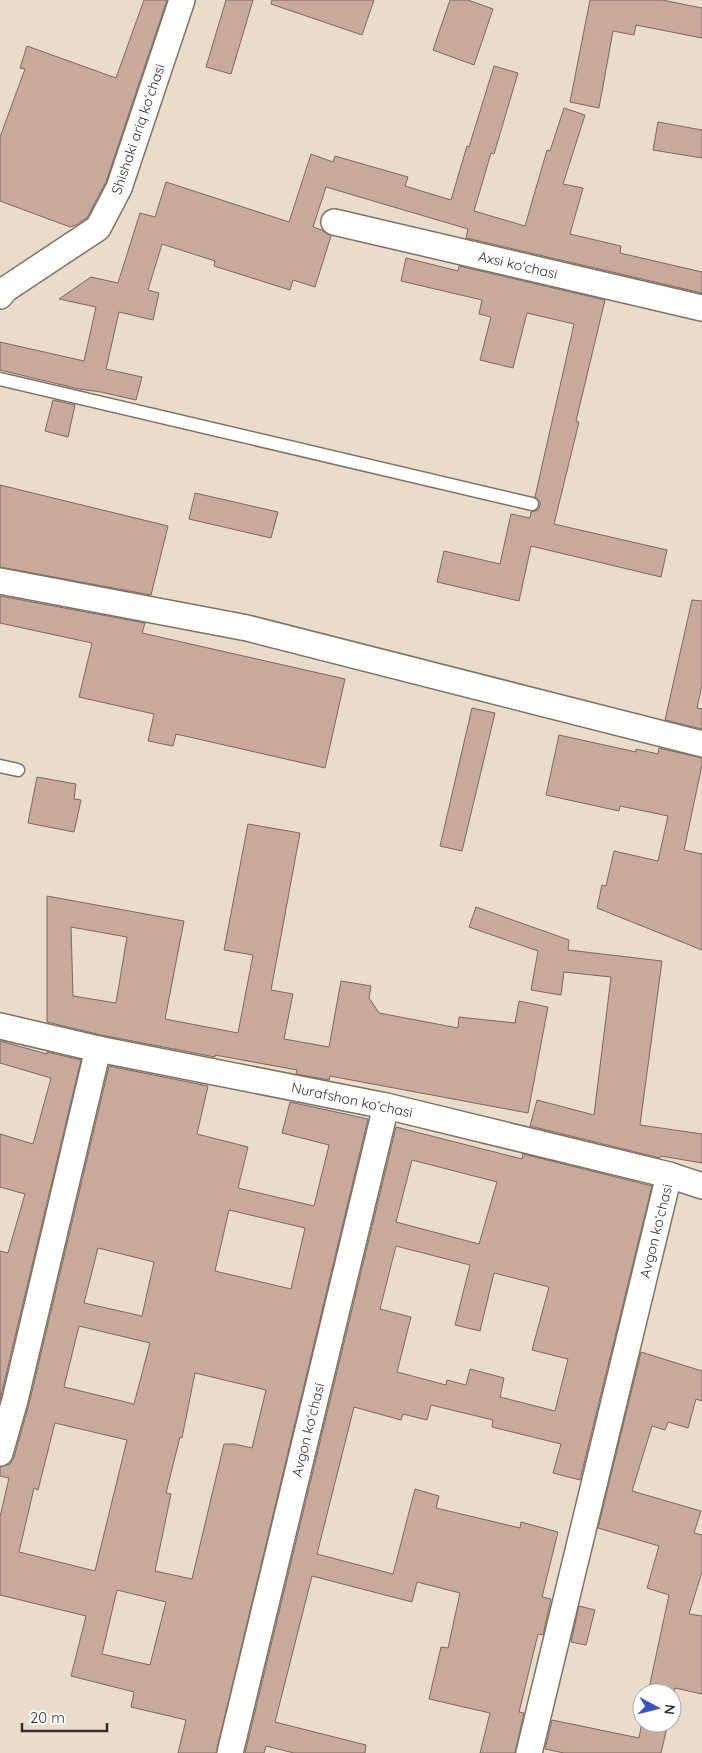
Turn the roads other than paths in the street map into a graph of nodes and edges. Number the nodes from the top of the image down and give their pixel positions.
1 (182, 0) edge
2 (334, 222) dead end
3 (0, 296) edge
4 (702, 308) edge
5 (0, 378) edge
6 (532, 504) dead end
7 (0, 581) edge
8 (702, 744) edge
9 (0, 766) edge
10 (18, 770) dead end
11 (0, 1026) edge
12 (98, 1049) junction
13 (386, 1106) junction
14 (669, 1175) junction
15 (702, 1186) edge
16 (0, 1453) edge
17 (230, 1753) edge
18 (529, 1753) edge

1 - 3 street, Shishaki ariq koʻchasi
2 - 4 street, Axsi koʻchasi
5 - 6 lane
7 - 8 street
9 - 10 lane
11 - 12 street, Nurafshon koʻchasi
12 - 13 street, Nurafshon koʻchasi
12 - 16 street
13 - 14 street, Nurafshon koʻchasi
13 - 17 street, Avgon koʻchasi
14 - 15 street, Nurafshon koʻchasi
14 - 18 street, Avgon koʻchasi

